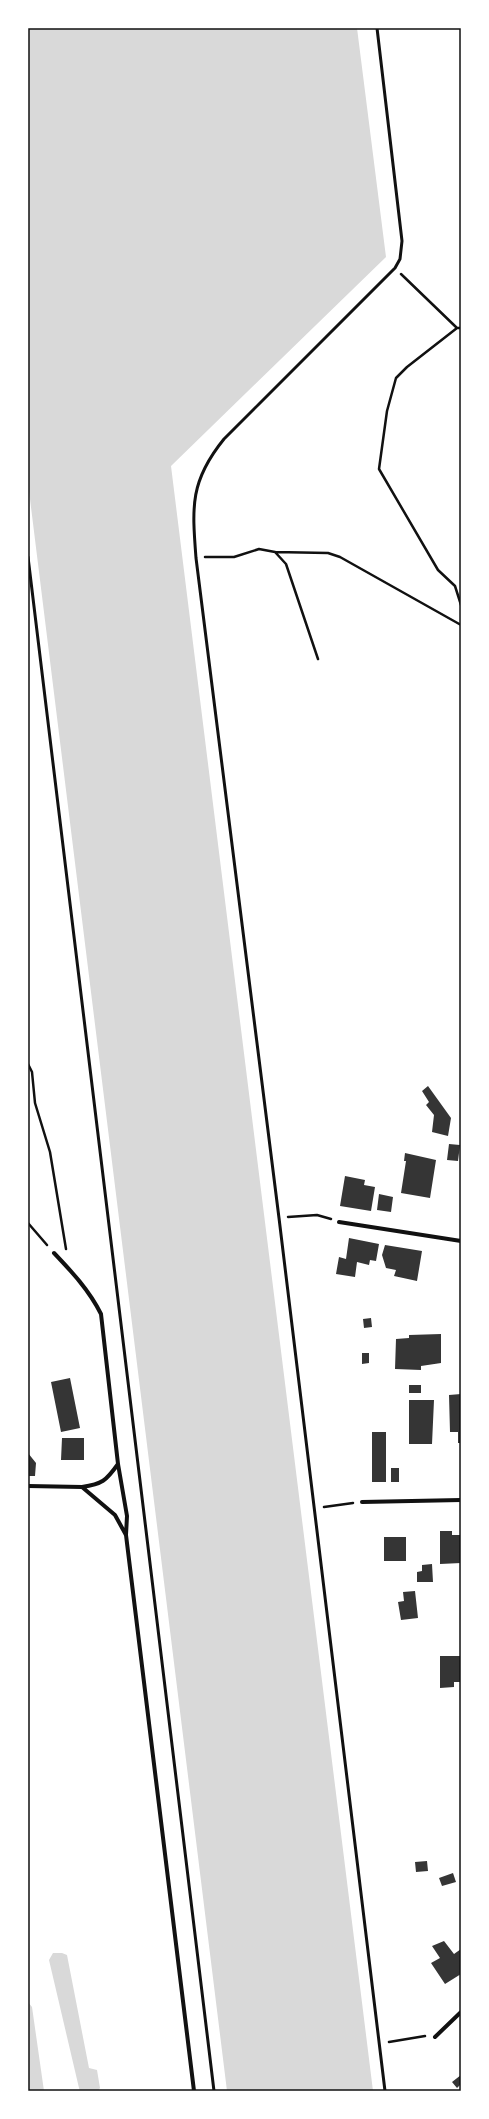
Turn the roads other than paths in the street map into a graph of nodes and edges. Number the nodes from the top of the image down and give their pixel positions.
1 (377, 28) edge
2 (28, 557) edge
3 (339, 1222) road end
4 (461, 1241) edge
5 (54, 1253) road end
6 (118, 1464) junction
7 (28, 1486) edge
8 (82, 1487) junction
9 (461, 1500) edge
10 (362, 1502) road end
11 (126, 1535) junction
12 (461, 2012) edge
13 (435, 2037) road end
14 (194, 2091) edge
15 (214, 2091) edge
16 (385, 2091) edge

1 - 16 lane
2 - 15 lane
3 - 4 street
5 - 6 street
6 - 8 street
6 - 11 street
7 - 8 street
8 - 11 street
9 - 10 street
11 - 14 street
12 - 13 street

